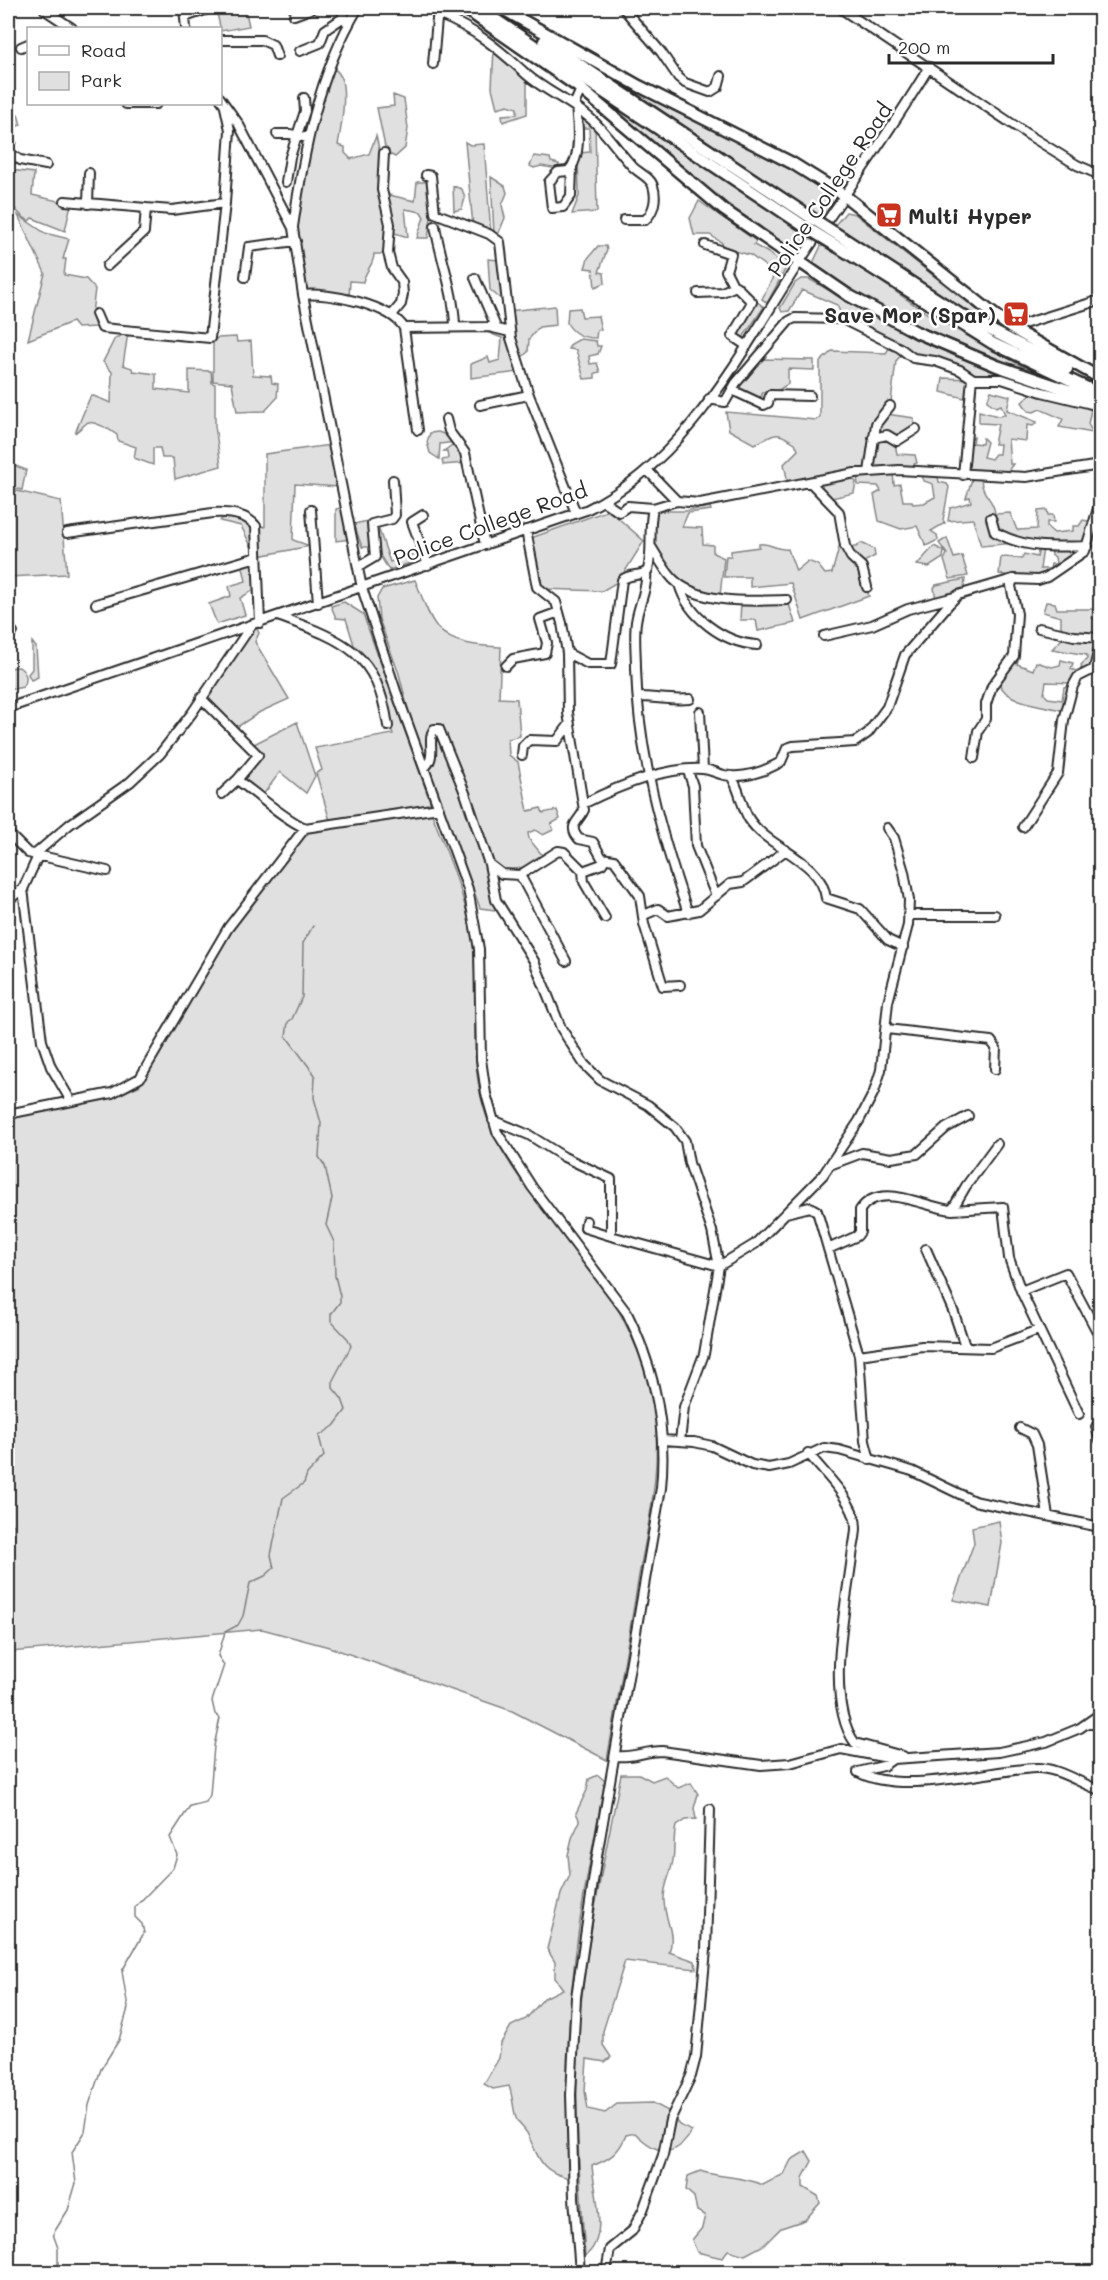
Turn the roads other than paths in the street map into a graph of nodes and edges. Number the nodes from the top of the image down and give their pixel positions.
1 (184, 8) edge
2 (212, 8) edge
3 (313, 8) edge
4 (341, 8) edge
5 (358, 8) edge
6 (464, 8) edge
7 (478, 8) edge
8 (494, 8) edge
9 (501, 8) edge
10 (623, 8) edge
11 (841, 8) edge
12 (45, 10) dead end
13 (439, 11) edge
14 (294, 15) dead end
15 (185, 17) junction
16 (344, 17) junction
17 (70, 27) edge
18 (186, 27) edge
19 (348, 28) junction
20 (222, 40) edge
21 (300, 51) dead end
22 (276, 56) dead end
23 (433, 64) dead end
24 (928, 67) junction
25 (720, 76) dead end
26 (581, 89) junction
27 (304, 98) dead end
28 (223, 102) edge
29 (575, 106) junction
30 (277, 134) dead end
31 (297, 136) junction
32 (308, 138) junction
33 (8, 152) edge
34 (384, 153) dead end
35 (46, 165) dead end
36 (572, 167) junction
37 (89, 173) dead end
38 (426, 175) dead end
39 (1101, 175) edge
40 (286, 182) dead end
41 (844, 196) junction
42 (66, 201) dead end
43 (225, 203) junction
44 (88, 204) junction
45 (146, 208) junction
46 (624, 220) dead end
47 (807, 222) junction
48 (435, 226) dead end
49 (293, 228) junction
50 (296, 241) junction
51 (840, 242) junction
52 (705, 245) dead end
53 (800, 262) junction
54 (107, 266) dead end
55 (245, 277) dead end
56 (475, 278) dead end
57 (734, 287) junction
58 (698, 293) dead end
59 (303, 295) junction
60 (1101, 300) edge
61 (96, 315) dead end
62 (392, 315) junction
63 (455, 326) junction
64 (496, 327) junction
65 (404, 328) junction
66 (1011, 328) junction
67 (510, 332) junction
68 (747, 346) junction
69 (1101, 378) edge
70 (973, 379) junction
71 (1101, 383) edge
72 (732, 390) junction
73 (1101, 394) edge
74 (529, 395) junction
75 (810, 396) dead end
76 (709, 399) junction
77 (1101, 401) edge
78 (480, 405) dead end
79 (890, 406) dead end
80 (1101, 406) edge
81 (446, 419) dead end
82 (916, 429) dead end
83 (418, 430) dead end
84 (873, 438) junction
85 (1101, 465) edge
86 (647, 470) junction
87 (869, 472) junction
88 (963, 475) junction
89 (393, 480) dead end
90 (811, 483) junction
91 (603, 501) junction
92 (677, 501) junction
93 (1101, 502) edge
94 (653, 508) junction
95 (311, 510) dead end
96 (576, 513) junction
97 (423, 514) dead end
98 (991, 518) dead end
99 (526, 530) junction
100 (68, 533) dead end
101 (485, 545) junction
102 (1088, 546) junction
103 (652, 548) junction
104 (257, 556) junction
105 (428, 565) junction
106 (358, 567) junction
107 (646, 573) junction
108 (1013, 579) junction
109 (679, 584) junction
110 (867, 587) dead end
111 (362, 588) junction
112 (957, 596) junction
113 (787, 600) dead end
114 (318, 603) junction
115 (96, 604) dead end
116 (559, 612) junction
117 (278, 616) junction
118 (260, 623) junction
119 (251, 626) junction
120 (1039, 628) dead end
121 (824, 636) dead end
122 (1101, 639) edge
123 (1101, 644) edge
124 (757, 645) dead end
125 (567, 653) junction
126 (506, 666) dead end
127 (638, 697) junction
128 (201, 698) junction
129 (690, 699) dead end
130 (8, 708) edge
131 (700, 712) dead end
132 (570, 725) junction
133 (388, 726) dead end
134 (522, 755) dead end
135 (974, 758) dead end
136 (424, 768) junction
137 (703, 769) junction
138 (688, 771) junction
139 (731, 776) junction
140 (651, 777) junction
141 (237, 780) junction
142 (222, 794) dead end
143 (583, 804) junction
144 (439, 808) junction
145 (1023, 827) dead end
146 (305, 828) junction
147 (887, 828) dead end
148 (8, 833) edge
149 (786, 850) junction
150 (36, 855) junction
151 (604, 859) junction
152 (489, 864) junction
153 (108, 871) dead end
154 (583, 871) junction
155 (520, 875) junction
156 (23, 889) junction
157 (716, 896) junction
158 (8, 900) edge
159 (688, 913) junction
160 (645, 915) junction
161 (908, 915) junction
162 (995, 915) dead end
163 (605, 918) dead end
164 (903, 947) junction
165 (566, 961) dead end
166 (680, 985) dead end
167 (887, 1029) junction
168 (995, 1069) dead end
169 (71, 1101) junction
170 (8, 1114) edge
171 (969, 1116) dead end
172 (493, 1120) junction
173 (997, 1144) dead end
174 (830, 1165) junction
175 (952, 1210) junction
176 (785, 1213) junction
177 (586, 1221) dead end
178 (611, 1236) junction
179 (828, 1249) junction
180 (926, 1249) dead end
181 (719, 1266) junction
182 (1021, 1291) junction
183 (1038, 1330) junction
184 (1101, 1336) edge
185 (964, 1346) junction
186 (859, 1355) junction
187 (1079, 1414) dead end
188 (1101, 1420) edge
189 (1020, 1428) dead end
190 (663, 1440) junction
191 (1101, 1440) edge
192 (680, 1441) junction
193 (808, 1453) junction
194 (870, 1460) junction
195 (1048, 1516) junction
196 (1101, 1527) edge
197 (1101, 1714) edge
198 (1089, 1722) junction
199 (1101, 1728) edge
200 (616, 1756) junction
201 (908, 1758) junction
202 (893, 1759) junction
203 (1101, 1788) edge
204 (710, 1809) dead end
205 (580, 2272) edge
206 (606, 2272) edge

1 - 15 street
2 - 15 street
3 - 14 street
4 - 16 street
5 - 19 street
6 - 26 highway
7 - 47 highway
8 - 47 highway
9 - 41 highway
10 - 25 street
11 - 24 street
12 - 17 street
13 - 23 street
13 - 29 street
15 - 18 street
16 - 19 street
16 - 21 street
19 - 32 street
20 - 22 street
24 - 39 street
24 - 41 street, Police College Road
26 - 29 street
26 - 53 highway
27 - 31 street
28 - 43 street
28 - 49 street
29 - 36 street
29 - 46 street
30 - 31 street
31 - 32 street
31 - 40 street
32 - 49 street
33 - 35 street
34 - 62 street
36 - 36 street
37 - 44 street
38 - 67 street
41 - 53 street, Police College Road
41 - 66 highway
42 - 44 street
43 - 45 street
43 - 61 street
44 - 45 street
45 - 54 street
47 - 51 highway, bridge
48 - 63 street
49 - 50 street
50 - 55 street
50 - 59 street
51 - 71 highway
51 - 73 highway
52 - 57 street
53 - 68 street, Police College Road
53 - 77 highway
56 - 64 street
57 - 58 street
57 - 68 street
59 - 62 street
59 - 106 street
60 - 66 street
62 - 65 street
63 - 64 street
63 - 65 street
64 - 67 street
65 - 83 street
66 - 69 highway
67 - 74 street
68 - 76 street, Police College Road
70 - 72 street
70 - 80 street
70 - 88 street
72 - 75 street
72 - 76 street
74 - 78 street
74 - 96 street
76 - 86 street, Police College Road
79 - 84 street
81 - 101 street
82 - 84 street
84 - 87 street
85 - 88 street
86 - 91 street, Police College Road
86 - 92 street
87 - 88 street
87 - 90 street
89 - 106 street
90 - 92 street
90 - 110 street
91 - 94 street
91 - 96 street, Police College Road
92 - 94 street
93 - 102 street
94 - 103 street
95 - 114 street
96 - 99 street, Police College Road
97 - 105 street
98 - 102 street
99 - 101 street, Police College Road
99 - 116 street
100 - 104 street
101 - 105 street, Police College Road
102 - 108 street
103 - 107 street
103 - 109 street
104 - 115 street
104 - 118 street
105 - 111 street, Police College Road
106 - 111 street
107 - 125 street
107 - 127 street
108 - 112 street
108 - 135 street
109 - 113 street
109 - 124 street
111 - 114 street, Police College Road
111 - 136 street
112 - 121 street
112 - 139 street
114 - 117 street, Police College Road
116 - 125 street
116 - 126 street
117 - 118 street, Police College Road
117 - 133 street
118 - 119 street, Police College Road
119 - 128 street
119 - 130 street, Police College Road
120 - 122 street
123 - 145 street
125 - 132 street
127 - 129 street
127 - 140 street
128 - 141 street
128 - 150 street
131 - 137 street
132 - 134 street
132 - 143 street
136 - 144 street
136 - 152 street
137 - 138 street
137 - 139 street
138 - 140 street
138 - 157 street
139 - 149 street
140 - 143 street
140 - 159 street
141 - 142 street
141 - 146 street
143 - 151 street
144 - 146 street
144 - 172 street
146 - 169 street
147 - 161 street
148 - 150 street
149 - 157 street
149 - 164 street
150 - 153 street
150 - 156 street
151 - 154 street
151 - 160 street
152 - 155 street
152 - 181 street
154 - 155 street
154 - 163 street
155 - 165 street
156 - 158 street
156 - 169 street
157 - 159 street
159 - 160 street
160 - 166 street
161 - 162 street
161 - 164 street
164 - 167 street
167 - 168 street
167 - 174 street
169 - 170 street
171 - 174 street
172 - 178 street
172 - 190 street
173 - 175 street
174 - 176 street
175 - 179 street
175 - 182 street
176 - 179 street
176 - 181 street
177 - 178 street
178 - 181 street
179 - 186 street
180 - 185 street
181 - 192 street
182 - 183 street
182 - 184 street
183 - 185 street
183 - 187 street
185 - 186 street
186 - 194 street
188 - 191 street
189 - 195 street
190 - 192 street
190 - 200 street
192 - 193 street
193 - 194 street
193 - 201 street
194 - 195 street
195 - 196 street
197 - 198 street
198 - 199 street
198 - 201 street
200 - 202 street
200 - 205 street
201 - 202 street
202 - 203 street
204 - 206 street

